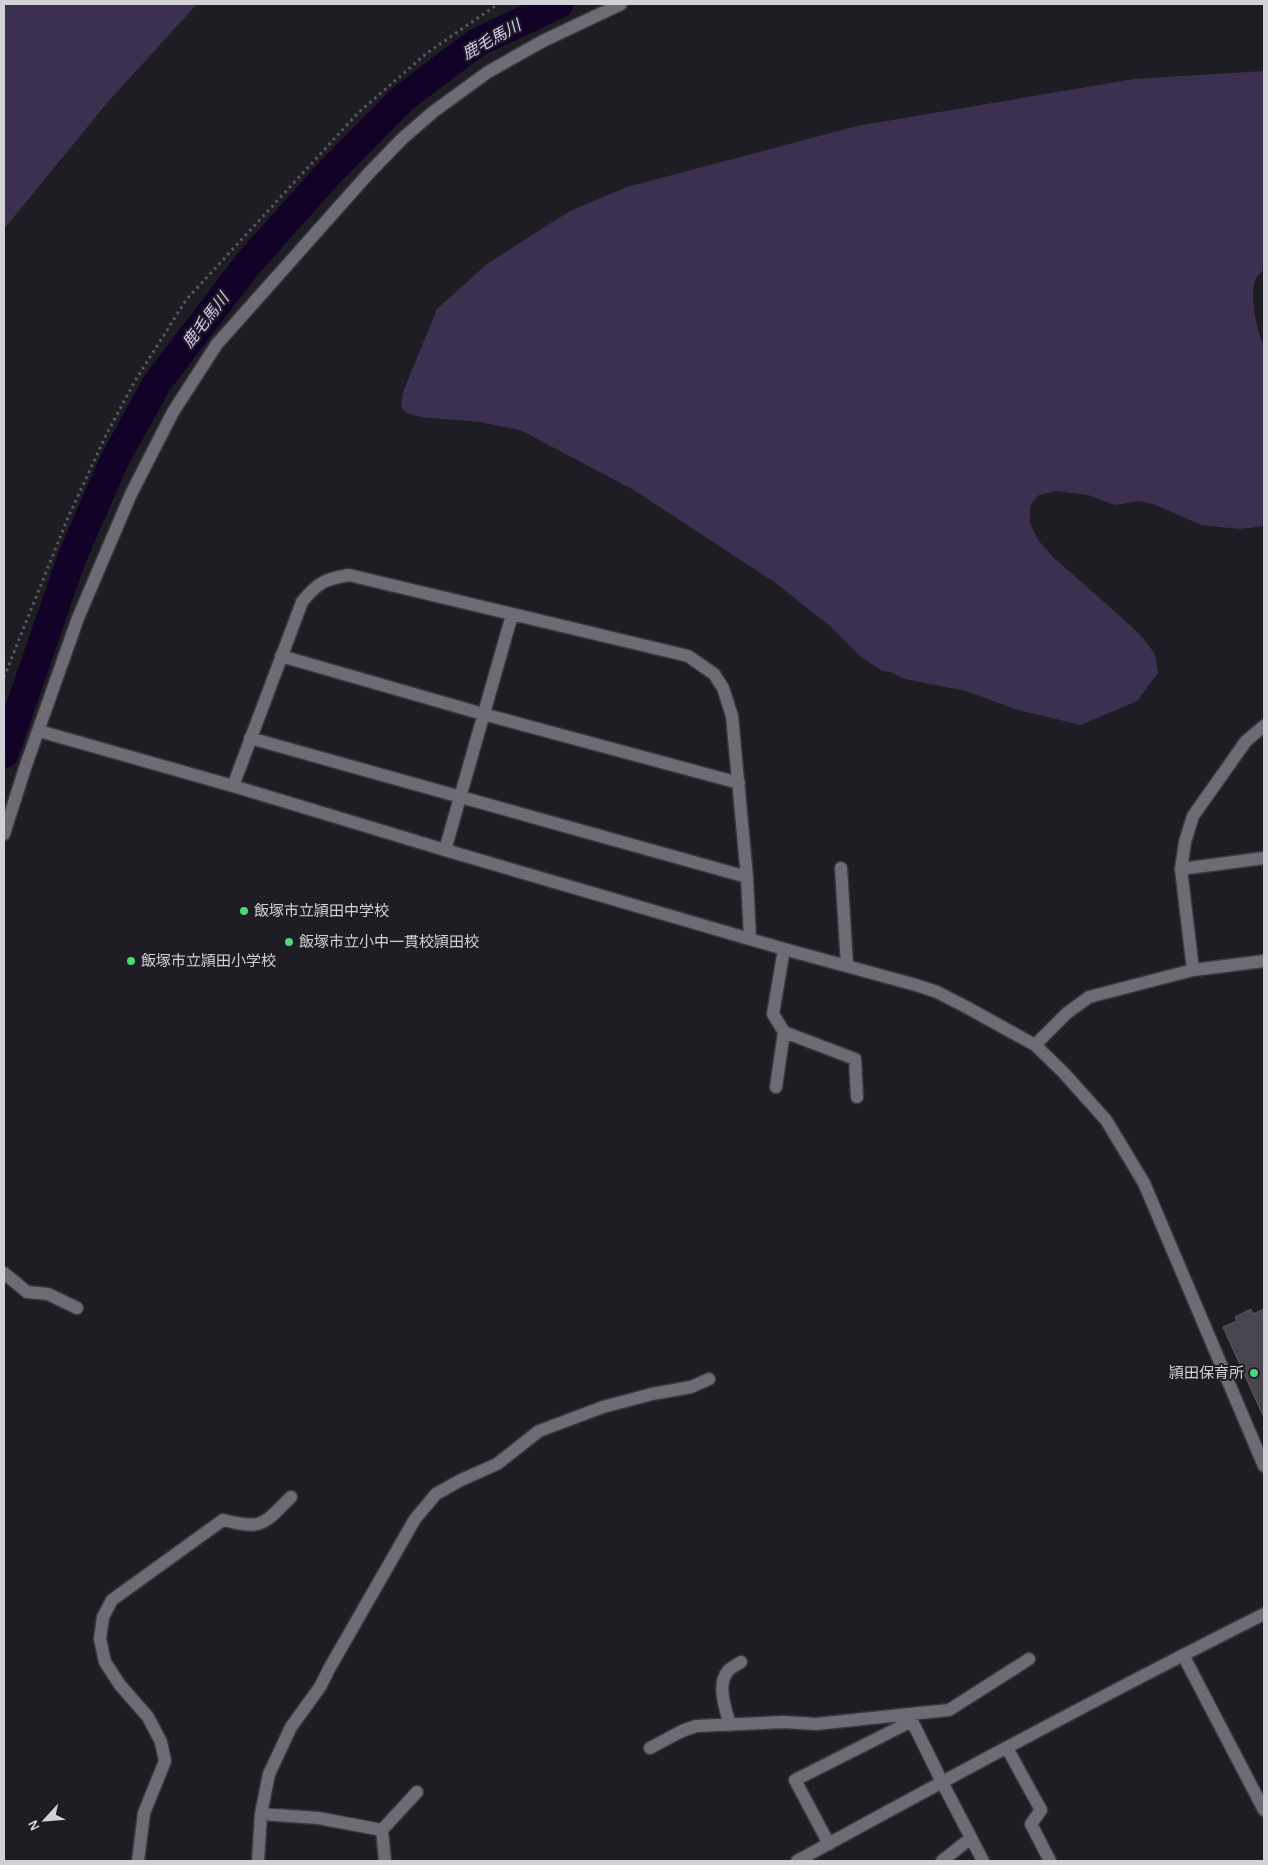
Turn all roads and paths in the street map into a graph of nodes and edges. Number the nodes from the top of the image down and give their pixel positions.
1 (498, 4) edge
2 (621, 4) edge
3 (512, 615) junction
4 (281, 656) junction
5 (4, 678) edge
6 (483, 714) junction
7 (1264, 726) edge
8 (39, 730) junction
9 (250, 738) junction
10 (739, 783) junction
11 (233, 786) junction
12 (460, 798) junction
13 (4, 834) edge
14 (445, 850) junction
15 (1264, 858) edge
16 (841, 868) dead end
17 (1181, 869) junction
18 (747, 877) junction
19 (750, 938) junction
20 (784, 949) junction
21 (1264, 962) edge
22 (847, 965) junction
23 (1193, 970) junction
24 (784, 1032) junction
25 (1034, 1045) junction
26 (776, 1087) dead end
27 (857, 1097) dead end
28 (4, 1273) edge
29 (77, 1308) dead end
30 (709, 1379) dead end
31 (1264, 1466) edge
32 (291, 1497) dead end
33 (1264, 1614) edge
34 (1183, 1655) junction
35 (1029, 1659) dead end
36 (741, 1662) dead end
37 (911, 1717) junction
38 (730, 1725) junction
39 (650, 1748) dead end
40 (1007, 1748) junction
41 (942, 1782) junction
42 (417, 1792) dead end
43 (1264, 1810) edge
44 (261, 1814) junction
45 (382, 1830) junction
46 (971, 1838) junction
47 (829, 1844) junction
48 (138, 1861) edge
49 (258, 1861) edge
50 (385, 1861) edge
51 (798, 1861) edge
52 (942, 1861) edge
53 (983, 1861) edge
54 (1050, 1861) edge

1 - 5 path
2 - 8 street
3 - 4 street
3 - 6 street
3 - 10 street
4 - 6 street
4 - 9 street
6 - 10 street
6 - 12 street
7 - 17 street
8 - 11 street
8 - 13 street
9 - 11 street
9 - 12 street
10 - 18 street
11 - 14 street
12 - 14 street
12 - 18 street
14 - 19 street
15 - 17 street
16 - 22 street
17 - 23 street
18 - 19 street
19 - 20 street
20 - 22 street
20 - 24 street
21 - 23 street
22 - 25 street
23 - 25 street
24 - 26 street
24 - 27 street
25 - 31 street
28 - 29 street
30 - 44 street
32 - 48 street
33 - 34 street
34 - 40 street
34 - 43 street
35 - 37 street
36 - 38 street
37 - 38 street
37 - 41 street
37 - 47 street
38 - 39 street
40 - 41 street
40 - 54 street
41 - 46 street
41 - 47 street
42 - 45 street
44 - 45 street
44 - 49 street
45 - 50 street
46 - 52 street
46 - 53 street
47 - 51 street

